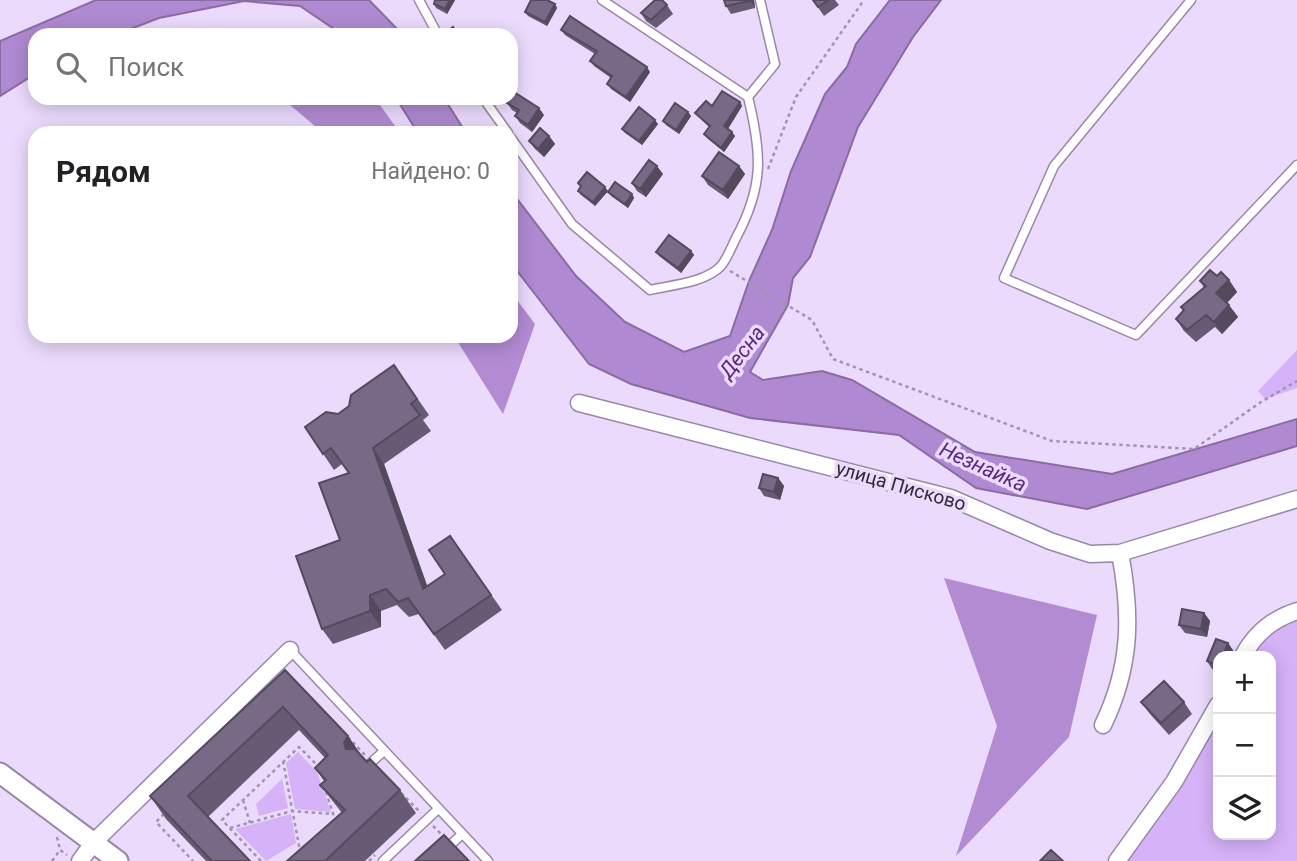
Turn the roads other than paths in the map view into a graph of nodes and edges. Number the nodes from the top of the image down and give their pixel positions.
1 (419, 0) edge
2 (601, 0) edge
3 (760, 0) edge
4 (1191, 0) edge
5 (434, 28) edge
6 (748, 97) junction
7 (488, 105) edge
8 (503, 126) edge
9 (518, 148) edge
10 (1297, 165) edge
11 (579, 403) dead end
12 (1297, 499) edge
13 (1120, 553) junction
14 (1297, 611) edge
15 (290, 650) joint
16 (1246, 651) edge
17 (1213, 714) edge
18 (1103, 725) dead end
19 (383, 751) junction
20 (369, 764) edge
21 (0, 773) edge
22 (438, 809) junction
23 (462, 834) junction
24 (94, 842) junction
25 (78, 861) edge
26 (118, 861) edge
27 (383, 861) edge
28 (434, 861) edge
29 (488, 861) edge
30 (1117, 861) edge

1 - 5 lane
2 - 6 lane
3 - 6 lane
4 - 10 lane
6 - 9 lane
7 - 8 lane
11 - 13 street, улица Писково
12 - 13 street, улица Писково
13 - 18 street
14 - 16 street
15 - 19 lane
15 - 24 street
17 - 30 street
19 - 20 lane
19 - 22 lane
21 - 24 street
22 - 23 lane
22 - 27 lane
23 - 28 lane
23 - 29 lane
24 - 25 street
24 - 26 street

